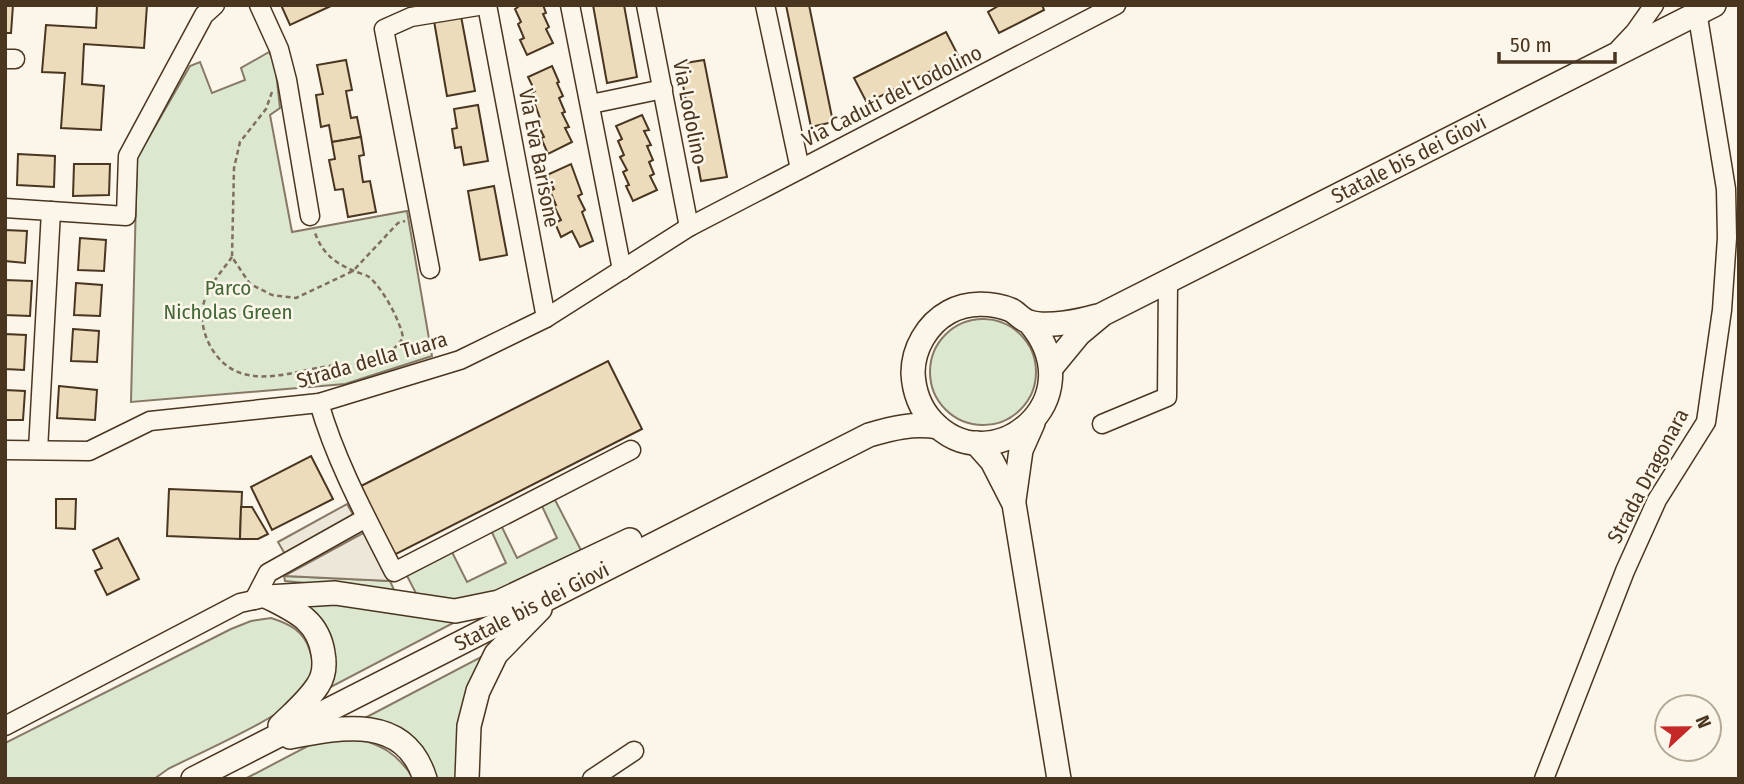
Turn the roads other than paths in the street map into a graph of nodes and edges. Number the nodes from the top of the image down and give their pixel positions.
1 (215, 5) edge
2 (259, 5) edge
3 (486, 5) edge
4 (570, 5) edge
5 (646, 5) edge
6 (765, 5) edge
7 (1116, 5) edge
8 (1654, 5) edge
9 (1697, 8) edge
10 (1080, 14) edge
11 (1610, 58) junction
12 (663, 89) junction
13 (591, 104) junction
14 (800, 169) junction
15 (5, 208) edge
16 (51, 211) junction
17 (310, 216) road end
18 (688, 227) junction
19 (430, 269) dead end
20 (622, 270) junction
21 (1168, 282) junction
22 (1103, 314) junction
23 (546, 318) junction
24 (1029, 322) junction
25 (1051, 368) junction
26 (914, 384) junction
27 (319, 403) junction
28 (1035, 418) junction
29 (1102, 425) dead end
30 (937, 427) junction
31 (869, 435) junction
32 (976, 443) junction
33 (5, 450) edge
34 (38, 450) junction
35 (632, 450) dead end
36 (1014, 504) junction
37 (366, 518) junction
38 (694, 525) junction
39 (552, 597) junction
40 (261, 598) junction
41 (5, 726) edge
42 (263, 743) junction
43 (634, 751) dead end
44 (193, 779) edge
45 (425, 779) edge
46 (467, 779) edge
47 (592, 779) edge
48 (1059, 779) edge
49 (1544, 779) edge

1 - 16 street
2 - 17 street
3 - 19 street
3 - 23 street, Via Eva Barisone
4 - 13 street
5 - 12 street, Via Lodolino
6 - 14 street
7 - 10 street, Via Caduti del Lodolino
8 - 11 street
9 - 11 main road, Statale bis dei Giovi
9 - 49 street, Strada Dragonara
10 - 14 street, Via Caduti del Lodolino
11 - 21 main road, Statale bis dei Giovi
12 - 13 street
12 - 18 street, Via Lodolino
13 - 20 street
14 - 18 street, Via Caduti del Lodolino
15 - 16 street
16 - 34 street
18 - 20 street, Strada della Tuara
20 - 23 street, Strada della Tuara
21 - 22 main road, Statale bis dei Giovi
21 - 29 street
22 - 24 main road, Statale bis dei Giovi
22 - 25 main road, Statale bis dei Giovi
23 - 27 street, Strada della Tuara
24 - 25 main road
24 - 26 main road, Statale bis dei Giovi
25 - 28 main road
26 - 30 main road, Statale bis dei Giovi
26 - 31 main road, Statale bis dei Giovi
27 - 34 street, Strada della Tuara
27 - 37 street
28 - 32 main road
28 - 36 main road
30 - 31 main road, Statale bis dei Giovi
30 - 32 main road, Statale bis dei Giovi
31 - 38 main road, Statale bis dei Giovi
32 - 36 main road
33 - 34 street, Strada della Tuara
35 - 37 street
36 - 48 main road
37 - 40 street
38 - 39 main road, Statale bis dei Giovi
38 - 40 main road
39 - 42 main road, Statale bis dei Giovi
39 - 46 main road
40 - 41 street
40 - 42 main road
42 - 44 main road, Statale bis dei Giovi
42 - 45 main road
43 - 47 street

